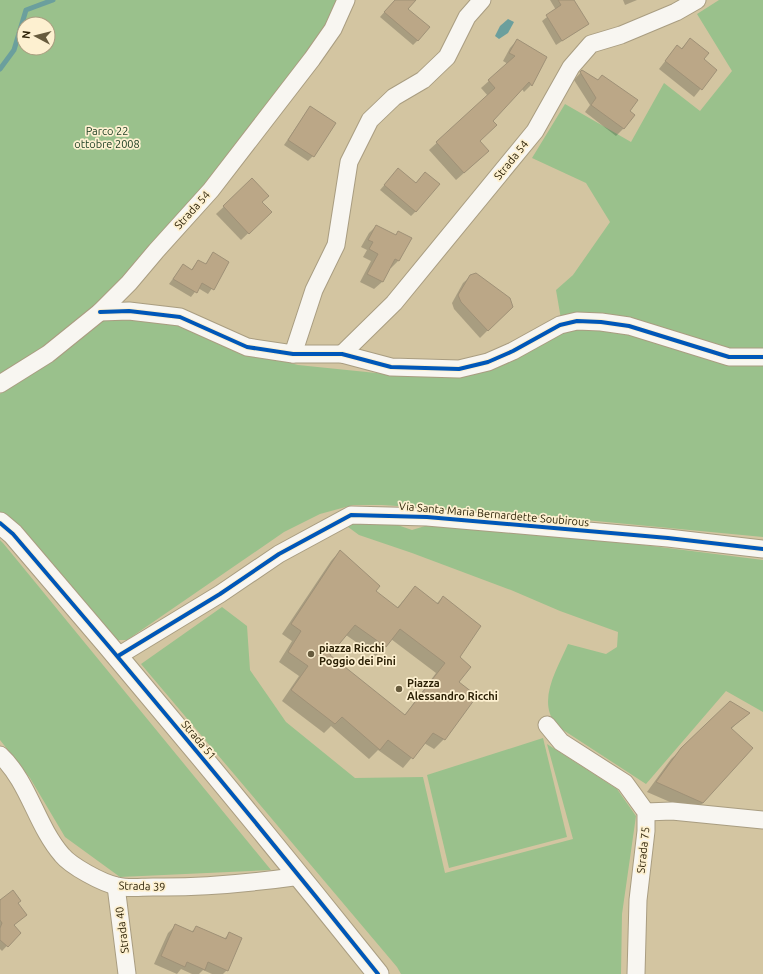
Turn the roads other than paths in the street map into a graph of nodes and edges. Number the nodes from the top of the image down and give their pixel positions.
1 (346, 0) edge
2 (482, 0) edge
3 (697, 0) edge
4 (100, 312) junction
5 (293, 354) junction
6 (342, 354) junction
7 (763, 357) edge
8 (0, 384) edge
9 (0, 523) edge
10 (763, 550) edge
11 (118, 656) junction
12 (547, 725) dead end
13 (0, 755) edge
14 (646, 812) junction
15 (763, 820) edge
16 (301, 876) junction
17 (116, 886) junction
18 (641, 972) edge
19 (127, 974) edge
20 (378, 974) edge

1 - 4 street, Strada 54
2 - 5 street
3 - 6 street, Strada 54
4 - 5 street
4 - 8 street, Strada 54
5 - 6 street
6 - 7 street
9 - 11 street, Strada 51
10 - 11 street, Via Santa Maria Bernardette Soubirous
11 - 16 street, Strada 51
12 - 14 street, Strada 75
13 - 17 street, Strada 39
14 - 15 street
14 - 18 street, Strada 75
16 - 17 street, Strada 39
16 - 20 street, Strada 51
17 - 19 street, Strada 40

